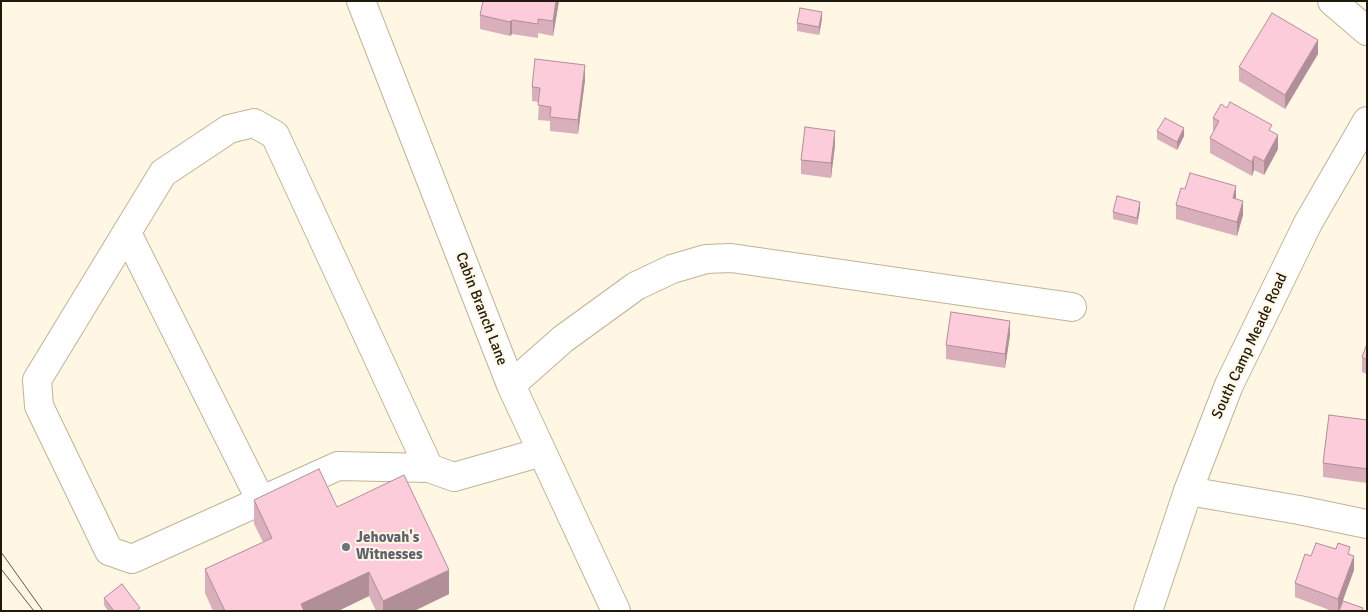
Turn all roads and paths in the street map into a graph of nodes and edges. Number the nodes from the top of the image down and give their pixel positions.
1 (361, 1) edge
2 (1332, 1) edge
3 (1367, 31) edge
4 (1366, 122) edge
5 (127, 234) junction
6 (1072, 307) dead end
7 (511, 385) junction
8 (542, 452) junction
9 (429, 468) junction
10 (1188, 491) junction
11 (260, 501) junction
12 (1367, 524) edge
13 (616, 611) edge
14 (1148, 611) edge

1 - 7 street, Cabin Branch Lane
2 - 3 street
4 - 10 street, South Camp Meade Road
5 - 9 street
5 - 11 street
5 - 11 street
6 - 7 street
7 - 8 street, Cabin Branch Lane
8 - 9 street
8 - 13 street, Cabin Branch Lane
9 - 11 street
10 - 12 street
10 - 14 street, South Camp Meade Road

